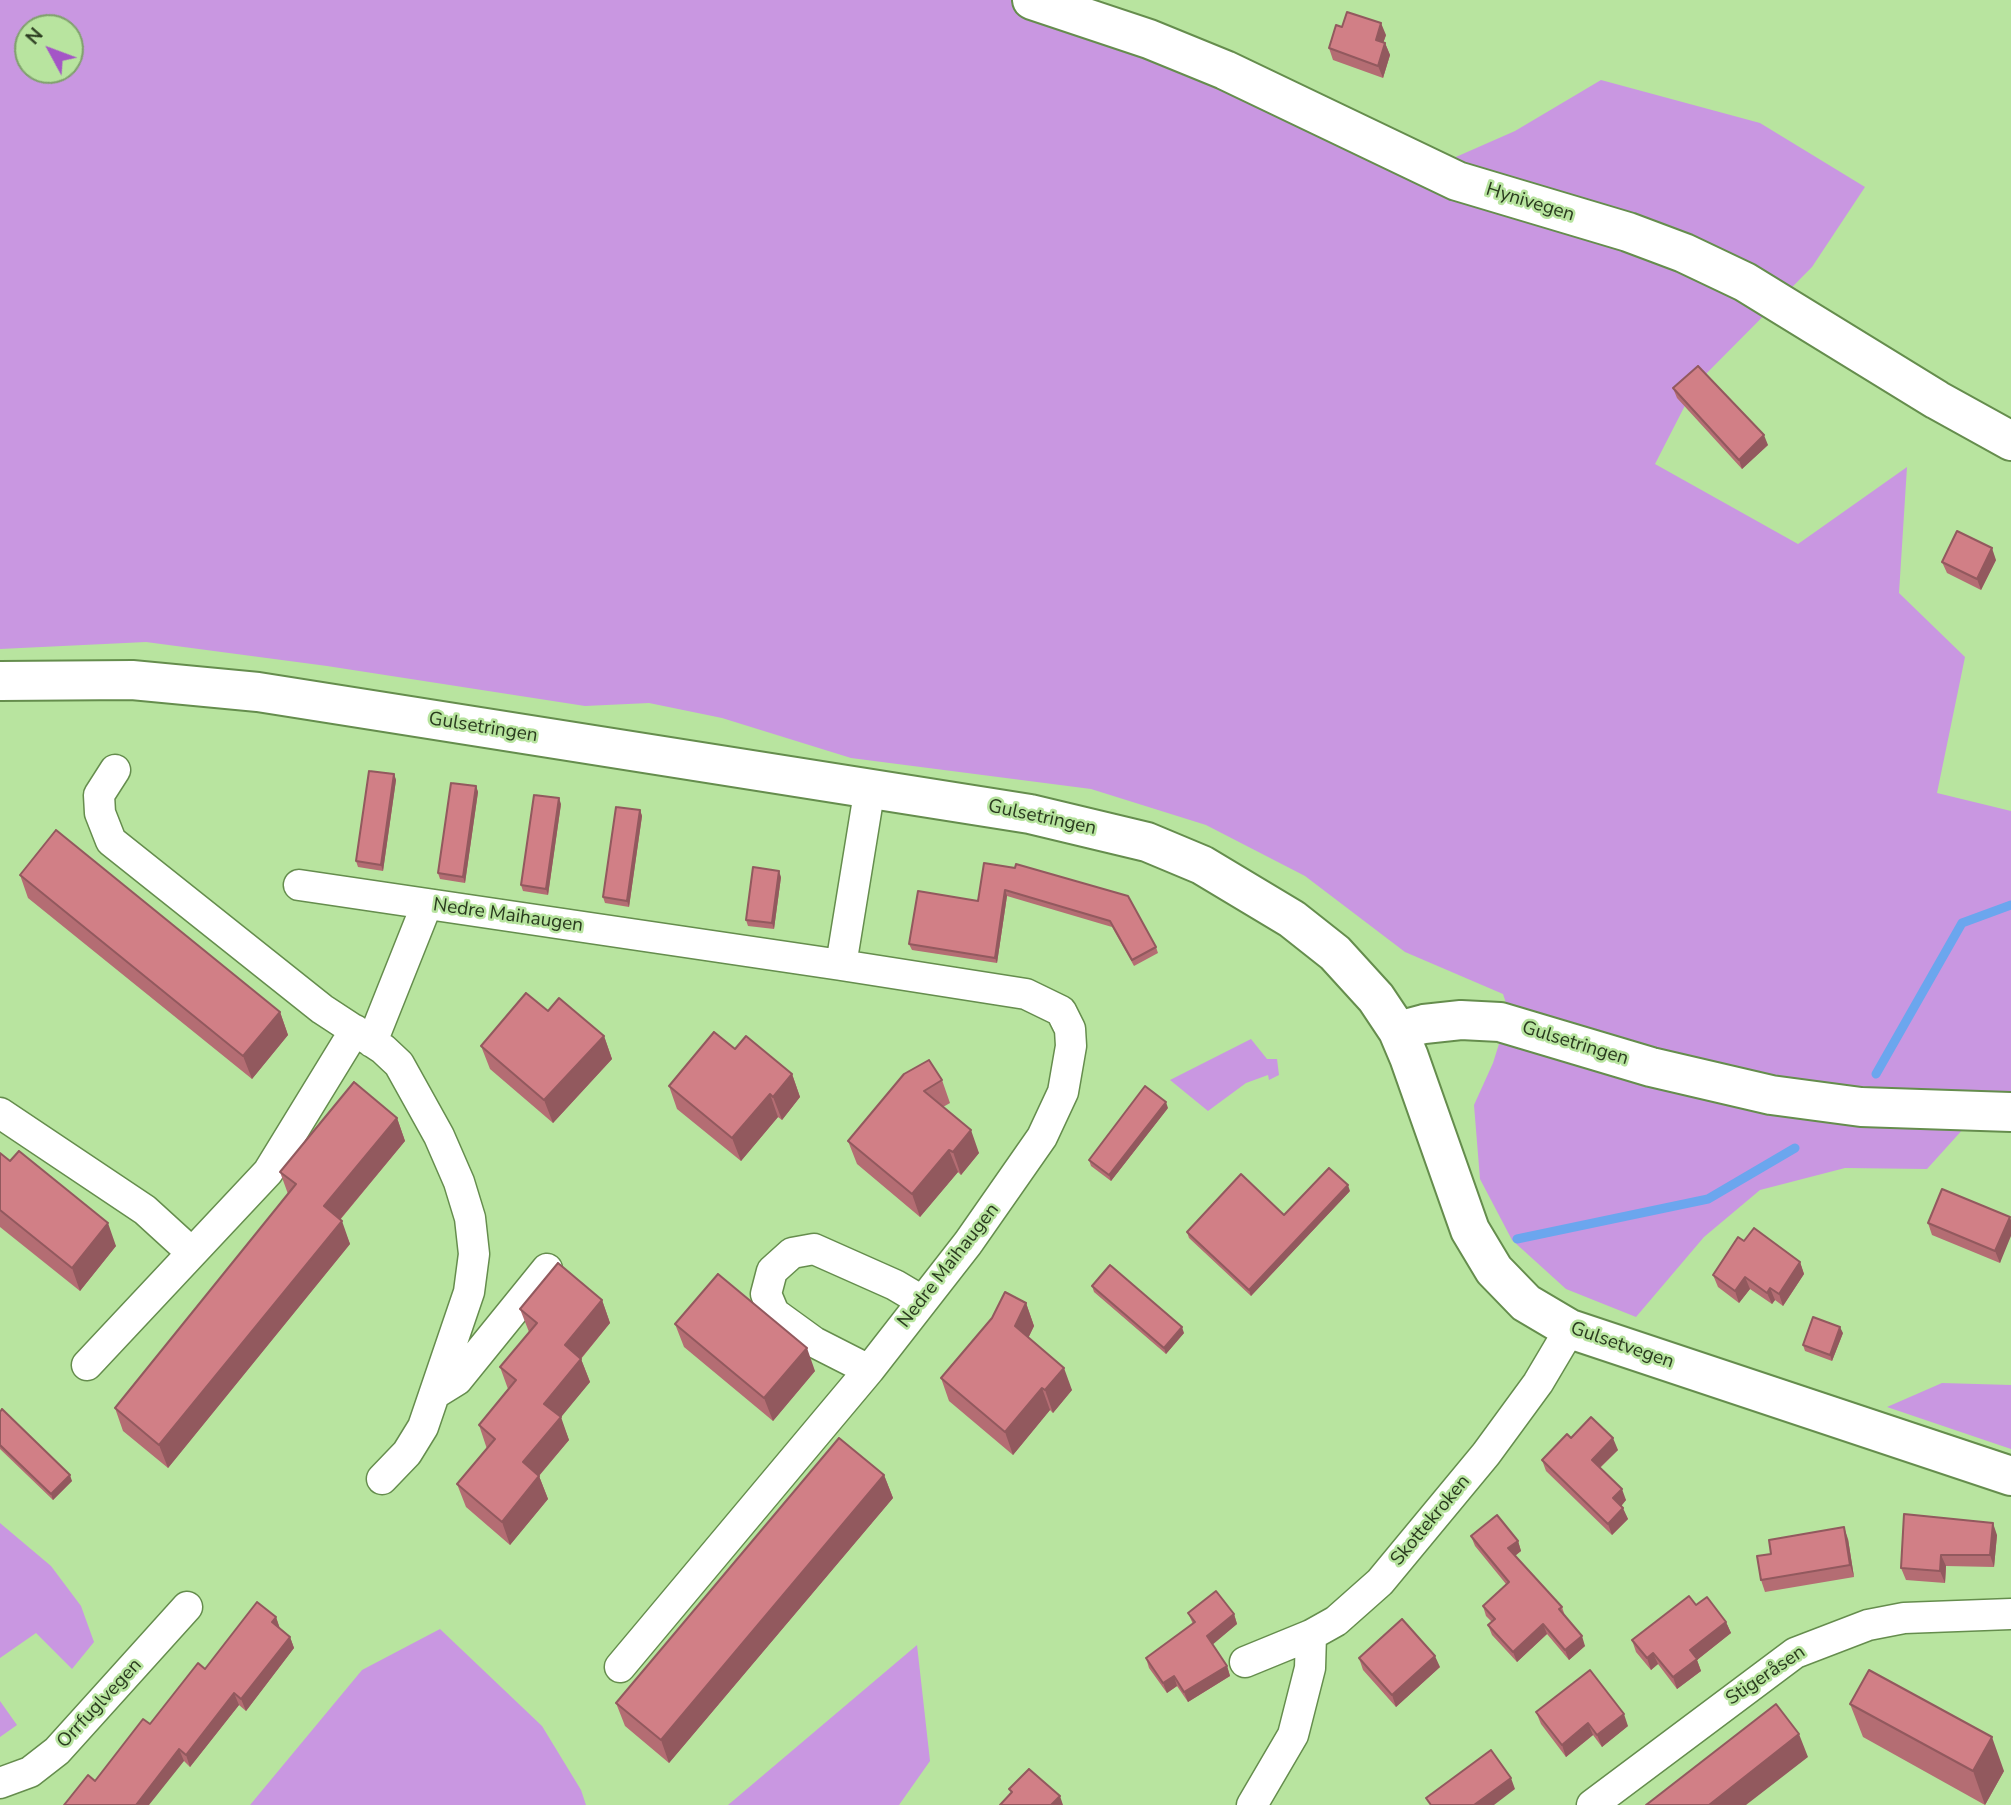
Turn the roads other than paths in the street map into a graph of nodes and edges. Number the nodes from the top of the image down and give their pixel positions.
1 (1031, 0) edge
2 (2011, 441) edge
3 (0, 681) edge
4 (115, 770) dead end
5 (870, 787) junction
6 (299, 885) dead end
7 (427, 904) junction
8 (841, 965) junction
9 (1398, 1031) junction
10 (363, 1036) junction
11 (2011, 1112) edge
12 (0, 1113) edge
13 (191, 1252) junction
14 (547, 1269) dead end
15 (922, 1301) junction
16 (1570, 1329) junction
17 (87, 1365) dead end
18 (869, 1370) junction
19 (436, 1393) junction
20 (2011, 1476) edge
21 (382, 1479) dead end
22 (187, 1607) dead end
23 (2011, 1614) edge
24 (1311, 1635) junction
25 (1245, 1662) dead end
26 (620, 1667) dead end
27 (0, 1783) edge
28 (1252, 1805) edge
29 (1592, 1805) edge

1 - 2 street, Hynivegen
3 - 5 street, Gulsetringen
4 - 10 street
5 - 8 street
5 - 9 street, Gulsetringen
6 - 7 street, Nedre Maihaugen
7 - 8 street, Nedre Maihaugen
7 - 10 street
8 - 15 street, Nedre Maihaugen
9 - 11 street, Gulsetringen
9 - 16 street, Gulsetvegen
10 - 13 street
10 - 19 street
12 - 13 street
13 - 17 street
14 - 19 street
15 - 18 street, Nedre Maihaugen
15 - 18 street
16 - 20 street, Gulsetvegen
16 - 24 street, Skottekroken
18 - 26 street, Nedre Maihaugen
19 - 21 street
22 - 27 street, Orrfuglvegen
23 - 29 street, Stigeråsen
24 - 25 street, Skottekroken
24 - 28 street

